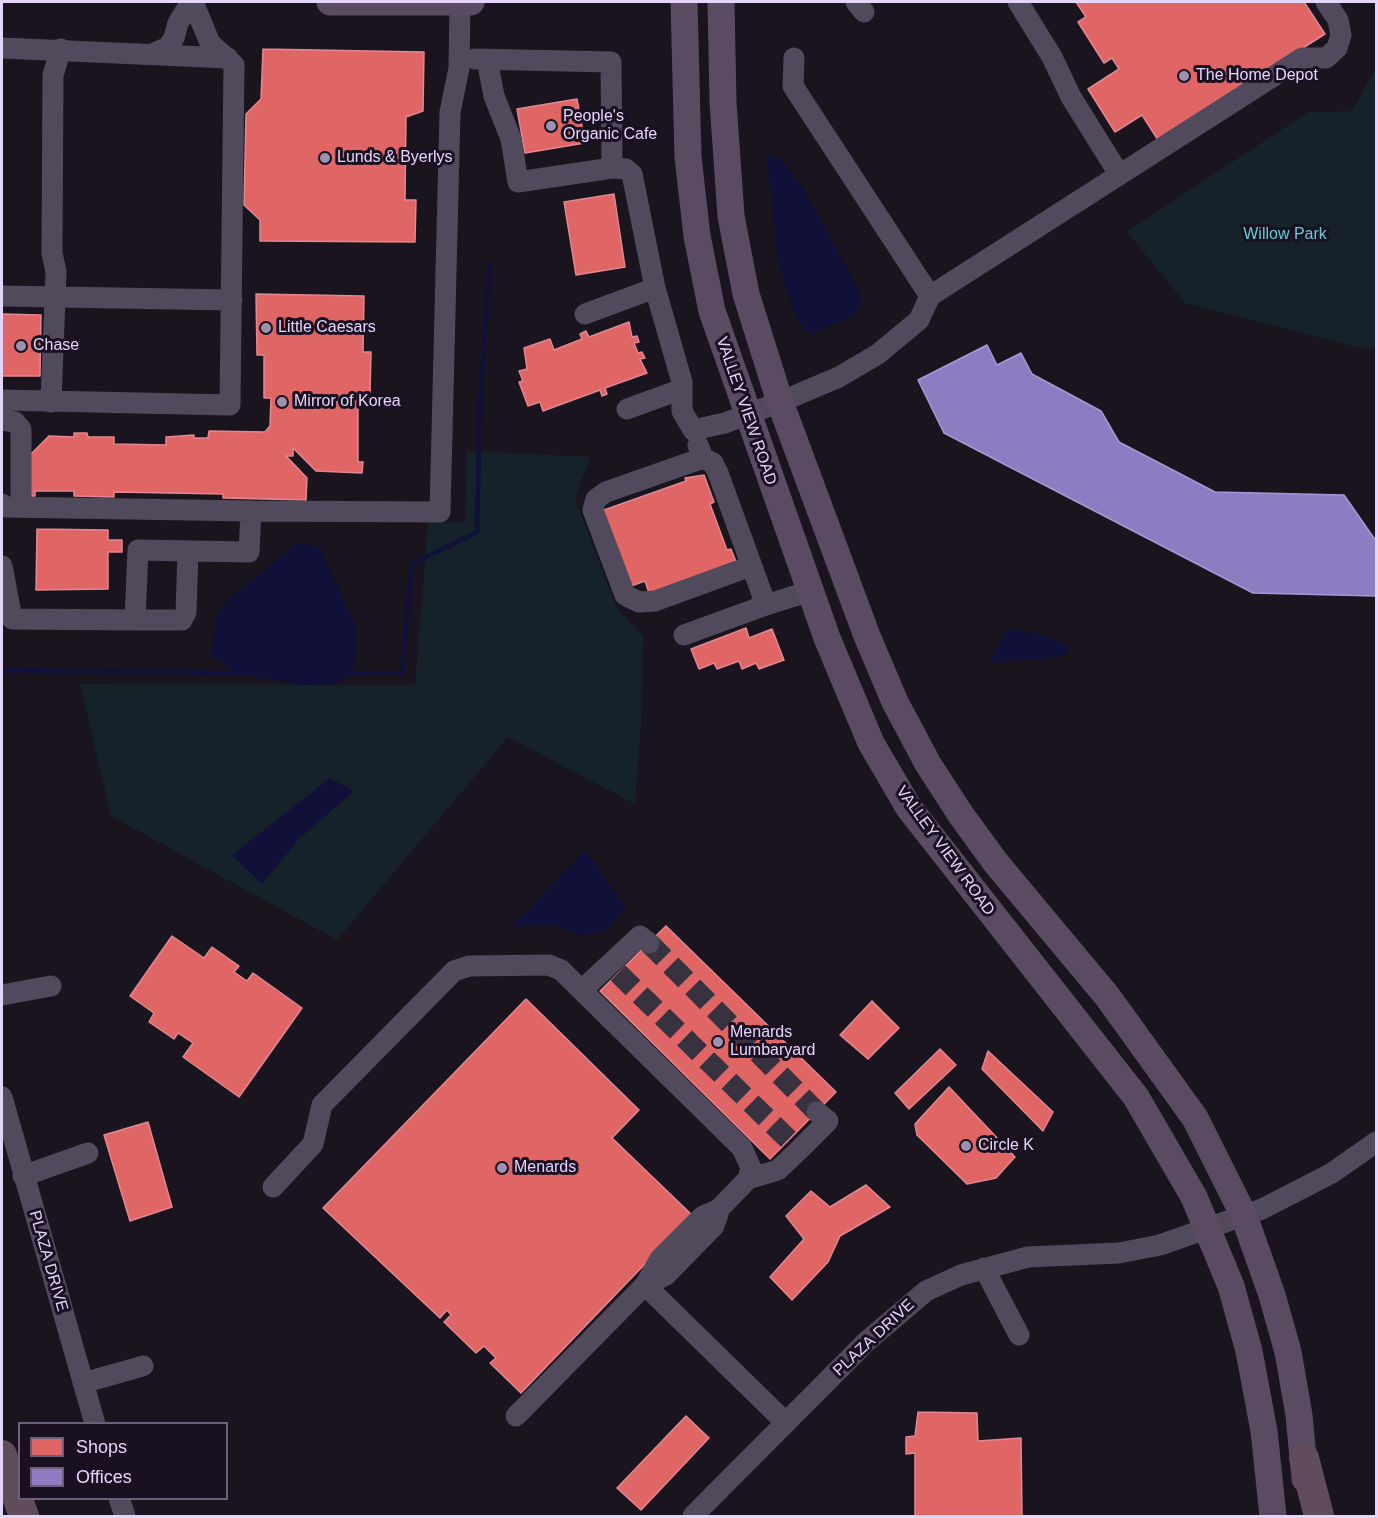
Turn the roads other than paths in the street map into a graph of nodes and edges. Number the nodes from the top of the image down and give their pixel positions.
1 (192, 2) edge
2 (330, 2) edge
3 (466, 2) edge
4 (684, 2) edge
5 (721, 2) edge
6 (1018, 2) edge
7 (1326, 2) edge
8 (2, 48) edge
9 (61, 49) junction
10 (152, 54) junction
11 (228, 58) junction
12 (794, 58) dead end
13 (459, 59) junction
14 (489, 67) junction
15 (612, 168) junction
16 (1119, 174) junction
17 (655, 288) junction
18 (2, 296) edge
19 (930, 296) junction
20 (54, 297) junction
21 (232, 300) junction
22 (585, 314) dead end
23 (682, 389) junction
24 (2, 400) edge
25 (51, 402) junction
26 (780, 402) junction
27 (627, 409) dead end
28 (746, 413) junction
29 (2, 420) edge
30 (693, 430) junction
31 (703, 458) junction
32 (11, 506) edge
33 (251, 511) junction
34 (188, 551) junction
35 (2, 566) edge
36 (751, 566) junction
37 (810, 591) junction
38 (766, 605) junction
39 (135, 620) junction
40 (684, 635) dead end
41 (649, 943) dead end
42 (51, 986) dead end
43 (582, 990) junction
44 (2, 995) edge
45 (2, 1097) edge
46 (817, 1112) dead end
47 (1377, 1142) edge
48 (88, 1153) dead end
49 (23, 1176) junction
50 (748, 1179) junction
51 (273, 1187) dead end
52 (1244, 1216) junction
53 (1209, 1228) junction
54 (984, 1268) junction
55 (645, 1285) junction
56 (1019, 1335) dead end
57 (143, 1366) dead end
58 (83, 1383) junction
59 (516, 1416) dead end
60 (94, 1422) edge
61 (786, 1423) junction
62 (2, 1455) edge
63 (1304, 1458) junction
64 (18, 1499) edge
65 (18, 1500) edge
66 (120, 1500) edge
67 (24, 1516) edge
68 (126, 1516) edge
69 (693, 1516) edge
70 (1273, 1516) edge
71 (1308, 1516) edge
72 (1319, 1516) edge

1 - 10 street
1 - 11 street
2 - 3 main road
3 - 13 street
4 - 28 main road, VALLEY VIEW ROAD
5 - 26 main road, VALLEY VIEW ROAD
6 - 16 street
7 - 16 street
8 - 9 street
9 - 10 street
9 - 20 street
10 - 11 street
11 - 21 street
12 - 19 street
13 - 14 street
13 - 33 street
14 - 15 street
14 - 15 street
15 - 17 street
16 - 19 street
17 - 22 street
17 - 23 street
18 - 20 street
19 - 26 street
20 - 21 street
20 - 25 street
21 - 25 street
23 - 27 street
23 - 30 street
24 - 25 street
26 - 28 street
26 - 52 main road, VALLEY VIEW ROAD
28 - 30 street
28 - 37 main road, VALLEY VIEW ROAD
29 - 32 street
30 - 31 street
31 - 36 street
31 - 36 street
32 - 33 street
33 - 34 street
34 - 39 street
34 - 39 street
35 - 39 street
36 - 38 street
37 - 38 street
37 - 53 main road, VALLEY VIEW ROAD
38 - 40 street
41 - 43 street
42 - 44 street
43 - 50 street
43 - 51 street
45 - 49 street, PLAZA DRIVE
46 - 50 street
47 - 52 street, PLAZA DRIVE
48 - 49 street
49 - 58 street, PLAZA DRIVE
50 - 55 street
52 - 53 street, PLAZA DRIVE
52 - 63 main road, VALLEY VIEW ROAD
53 - 54 street, PLAZA DRIVE
53 - 70 main road, VALLEY VIEW ROAD
54 - 56 street
54 - 61 street, PLAZA DRIVE
55 - 59 street
55 - 61 street
57 - 58 street
58 - 60 street, PLAZA DRIVE
61 - 69 street, PLAZA DRIVE
62 - 64 highway
63 - 71 main road, VALLEY VIEW ROAD
63 - 72 highway
65 - 67 highway
66 - 68 street

